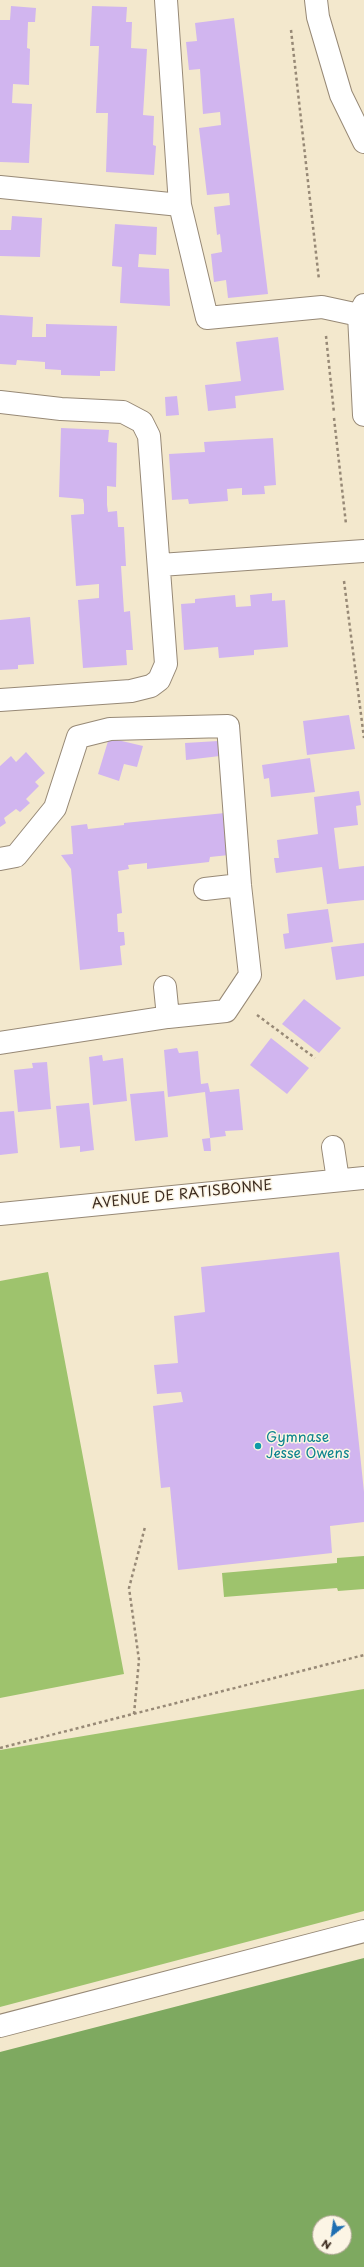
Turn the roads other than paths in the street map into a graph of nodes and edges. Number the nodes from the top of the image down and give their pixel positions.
1 (166, 0) edge
2 (317, 8) edge
3 (364, 142) edge
4 (0, 187) edge
5 (180, 205) junction
6 (362, 310) edge
7 (0, 402) edge
8 (364, 415) edge
9 (354, 552) edge
10 (160, 565) junction
11 (0, 700) edge
12 (0, 859) edge
13 (240, 885) junction
14 (205, 889) dead end
15 (165, 987) dead end
16 (168, 1017) junction
17 (0, 1043) edge
18 (333, 1147) dead end
19 (364, 1178) edge
20 (338, 1180) junction
21 (0, 1214) edge
22 (364, 1931) edge
23 (0, 2026) edge

1 - 5 street
2 - 3 street
4 - 5 street
5 - 6 street
6 - 8 street
7 - 10 street
9 - 10 street
10 - 11 street
12 - 13 street
13 - 14 street
13 - 16 street
15 - 16 street
16 - 17 street
18 - 20 street
19 - 20 street, AVENUE DE RATISBONNE
20 - 21 street, AVENUE DE RATISBONNE
22 - 23 street

